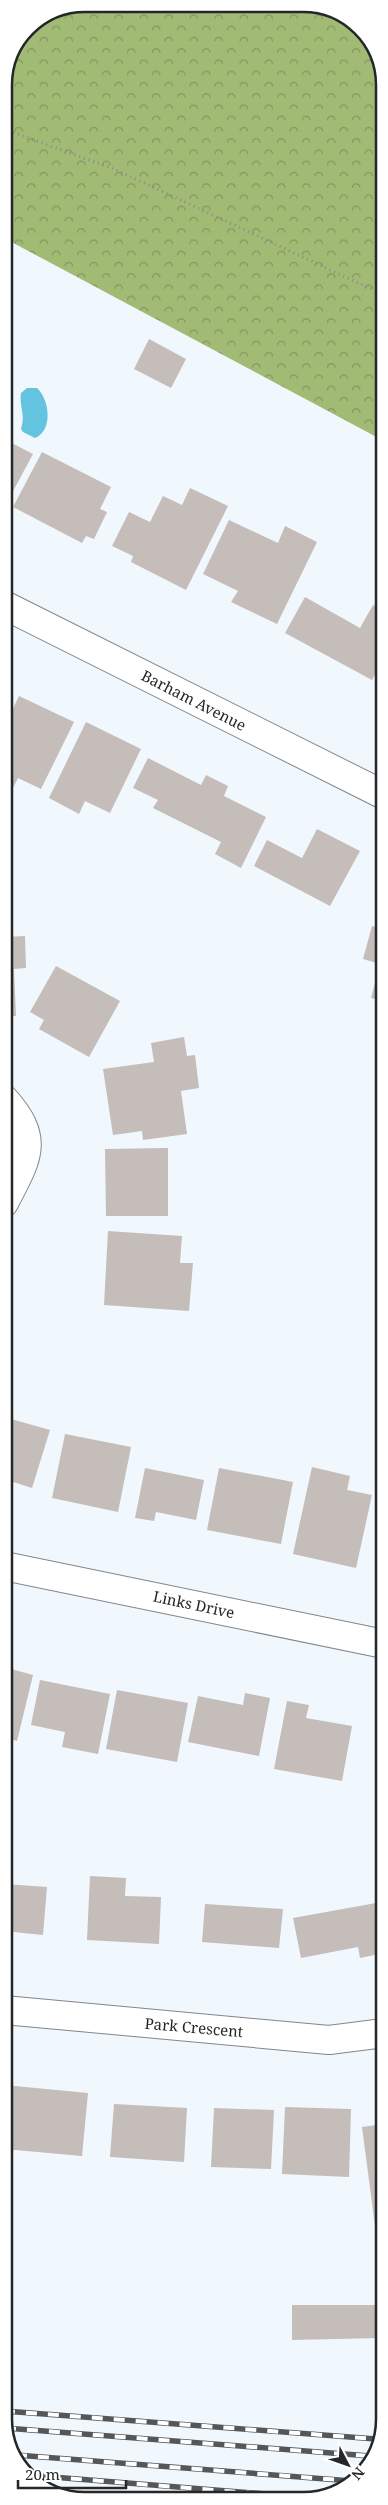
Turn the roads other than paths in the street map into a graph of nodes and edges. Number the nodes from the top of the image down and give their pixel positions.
1 (12, 609) edge
2 (375, 791) edge
3 (12, 1108) edge
4 (12, 1186) edge
5 (13, 1568) edge
6 (376, 1642) edge
7 (13, 2011) edge
8 (376, 2034) edge

1 - 2 street, Barham Avenue
3 - 4 street
5 - 6 street, Links Drive
7 - 8 street, Park Crescent

